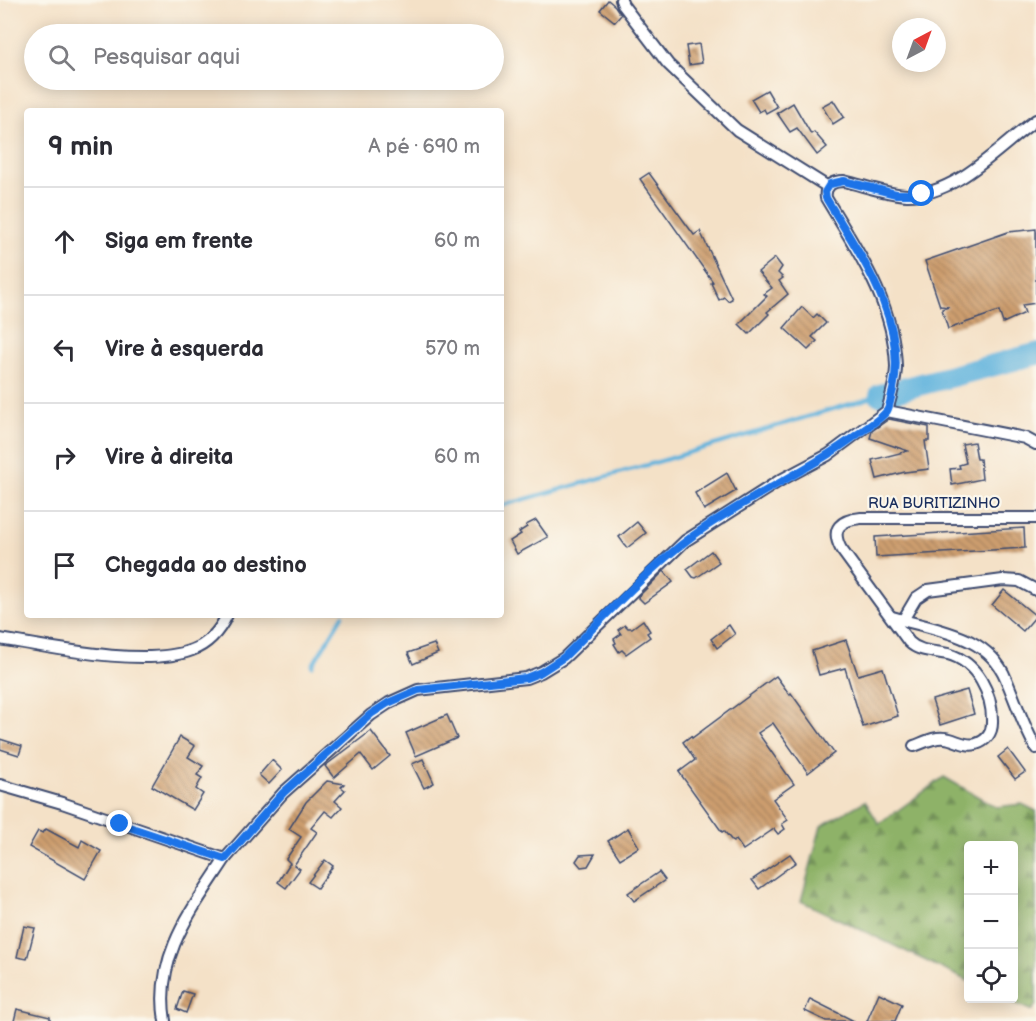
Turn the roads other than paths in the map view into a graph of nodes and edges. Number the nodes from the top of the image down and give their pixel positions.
1 (621, 0) edge
2 (1036, 120) edge
3 (828, 187) junction
4 (887, 411) junction
5 (1036, 444) edge
6 (1036, 518) edge
7 (1036, 590) edge
8 (225, 618) edge
9 (897, 619) junction
10 (0, 639) edge
11 (914, 746) dead end
12 (1036, 748) edge
13 (0, 785) edge
14 (225, 859) junction
15 (165, 1021) edge

1 - 3 street
2 - 3 street
3 - 4 street
4 - 5 street
4 - 14 street
6 - 9 street, RUA BURITIZINHO
7 - 9 street
8 - 10 street
9 - 11 street
9 - 12 street
13 - 14 street
14 - 15 street

